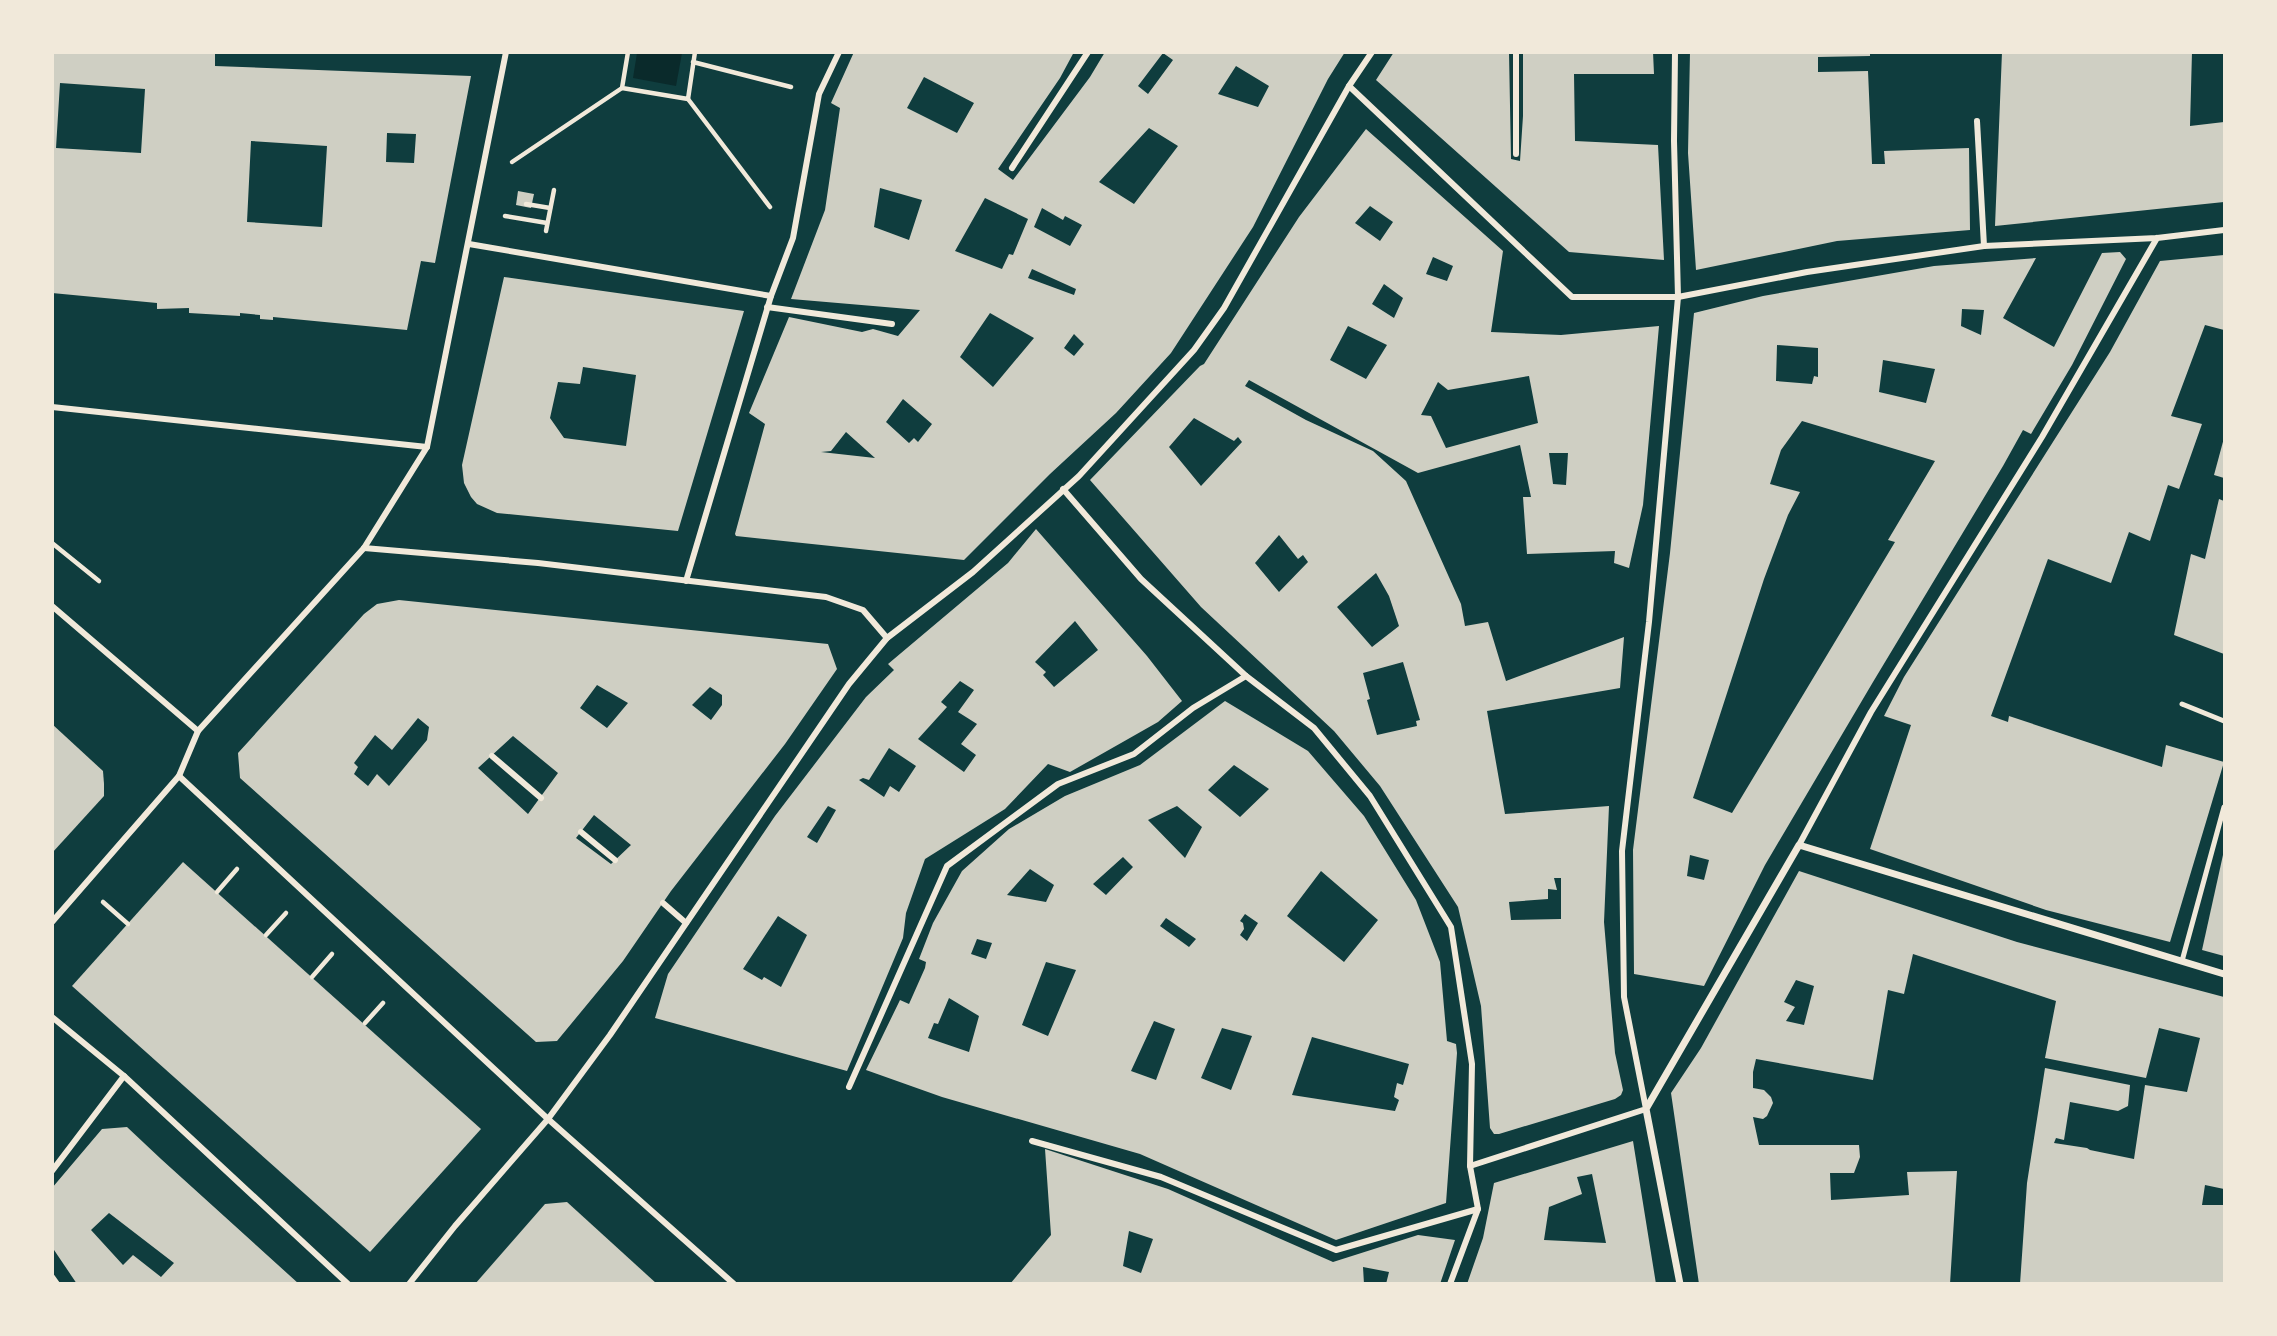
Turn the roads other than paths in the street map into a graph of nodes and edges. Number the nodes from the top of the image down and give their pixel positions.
1 (506, 52) edge
2 (839, 52) edge
3 (1087, 52) edge
4 (1372, 52) edge
5 (1516, 52) edge
6 (1675, 52) edge
7 (1349, 86) junction
8 (1978, 121) dead end
9 (1516, 154) dead end
10 (1012, 168) dead end
11 (2224, 230) edge
12 (2157, 238) junction
13 (469, 244) junction
14 (1984, 246) junction
15 (771, 296) junction
16 (1678, 298) junction
17 (767, 307) junction
18 (892, 324) dead end
19 (52, 407) edge
20 (426, 447) junction
21 (1063, 489) junction
22 (364, 548) junction
23 (686, 581) junction
24 (52, 606) edge
25 (887, 638) junction
26 (1246, 676) junction
27 (2182, 704) dead end
28 (2224, 721) edge
29 (198, 732) junction
30 (492, 756) dead end
31 (179, 776) junction
32 (541, 798) dead end
33 (2224, 807) edge
34 (581, 832) dead end
35 (1799, 845) junction
36 (615, 860) dead end
37 (663, 903) dead end
38 (52, 922) edge
39 (686, 923) junction
40 (2182, 961) junction
41 (2224, 974) edge
42 (52, 1017) edge
43 (124, 1076) junction
44 (849, 1087) dead end
45 (1646, 1109) junction
46 (548, 1119) junction
47 (1032, 1141) dead end
48 (1471, 1166) junction
49 (52, 1171) edge
50 (1478, 1209) junction
51 (52, 1277) edge
52 (57, 1283) edge
53 (348, 1283) edge
54 (410, 1283) edge
55 (734, 1283) edge
56 (1450, 1283) edge
57 (1680, 1283) edge

1 - 13 street
2 - 15 street
3 - 10 street
4 - 7 street
5 - 9 street
6 - 16 street
7 - 16 street
7 - 21 street
8 - 14 street
11 - 12 street
12 - 14 street
12 - 35 street
13 - 15 street
13 - 20 street
14 - 16 street
15 - 17 street
16 - 45 street
17 - 18 street
17 - 23 street
19 - 20 street
20 - 22 street
21 - 25 street
21 - 26 street
22 - 23 street
22 - 29 street
23 - 25 street
24 - 29 street
25 - 39 street
26 - 44 street
26 - 48 street
27 - 28 lane
29 - 31 street
30 - 32 street
31 - 38 street
31 - 46 street
33 - 40 lane
34 - 36 street
35 - 40 street
35 - 45 street
37 - 39 street
39 - 46 street
40 - 41 street
42 - 43 street
43 - 49 street
43 - 53 street
45 - 48 street
45 - 57 street
46 - 54 street
46 - 55 street
47 - 50 street
48 - 50 street
50 - 56 street
51 - 52 street

